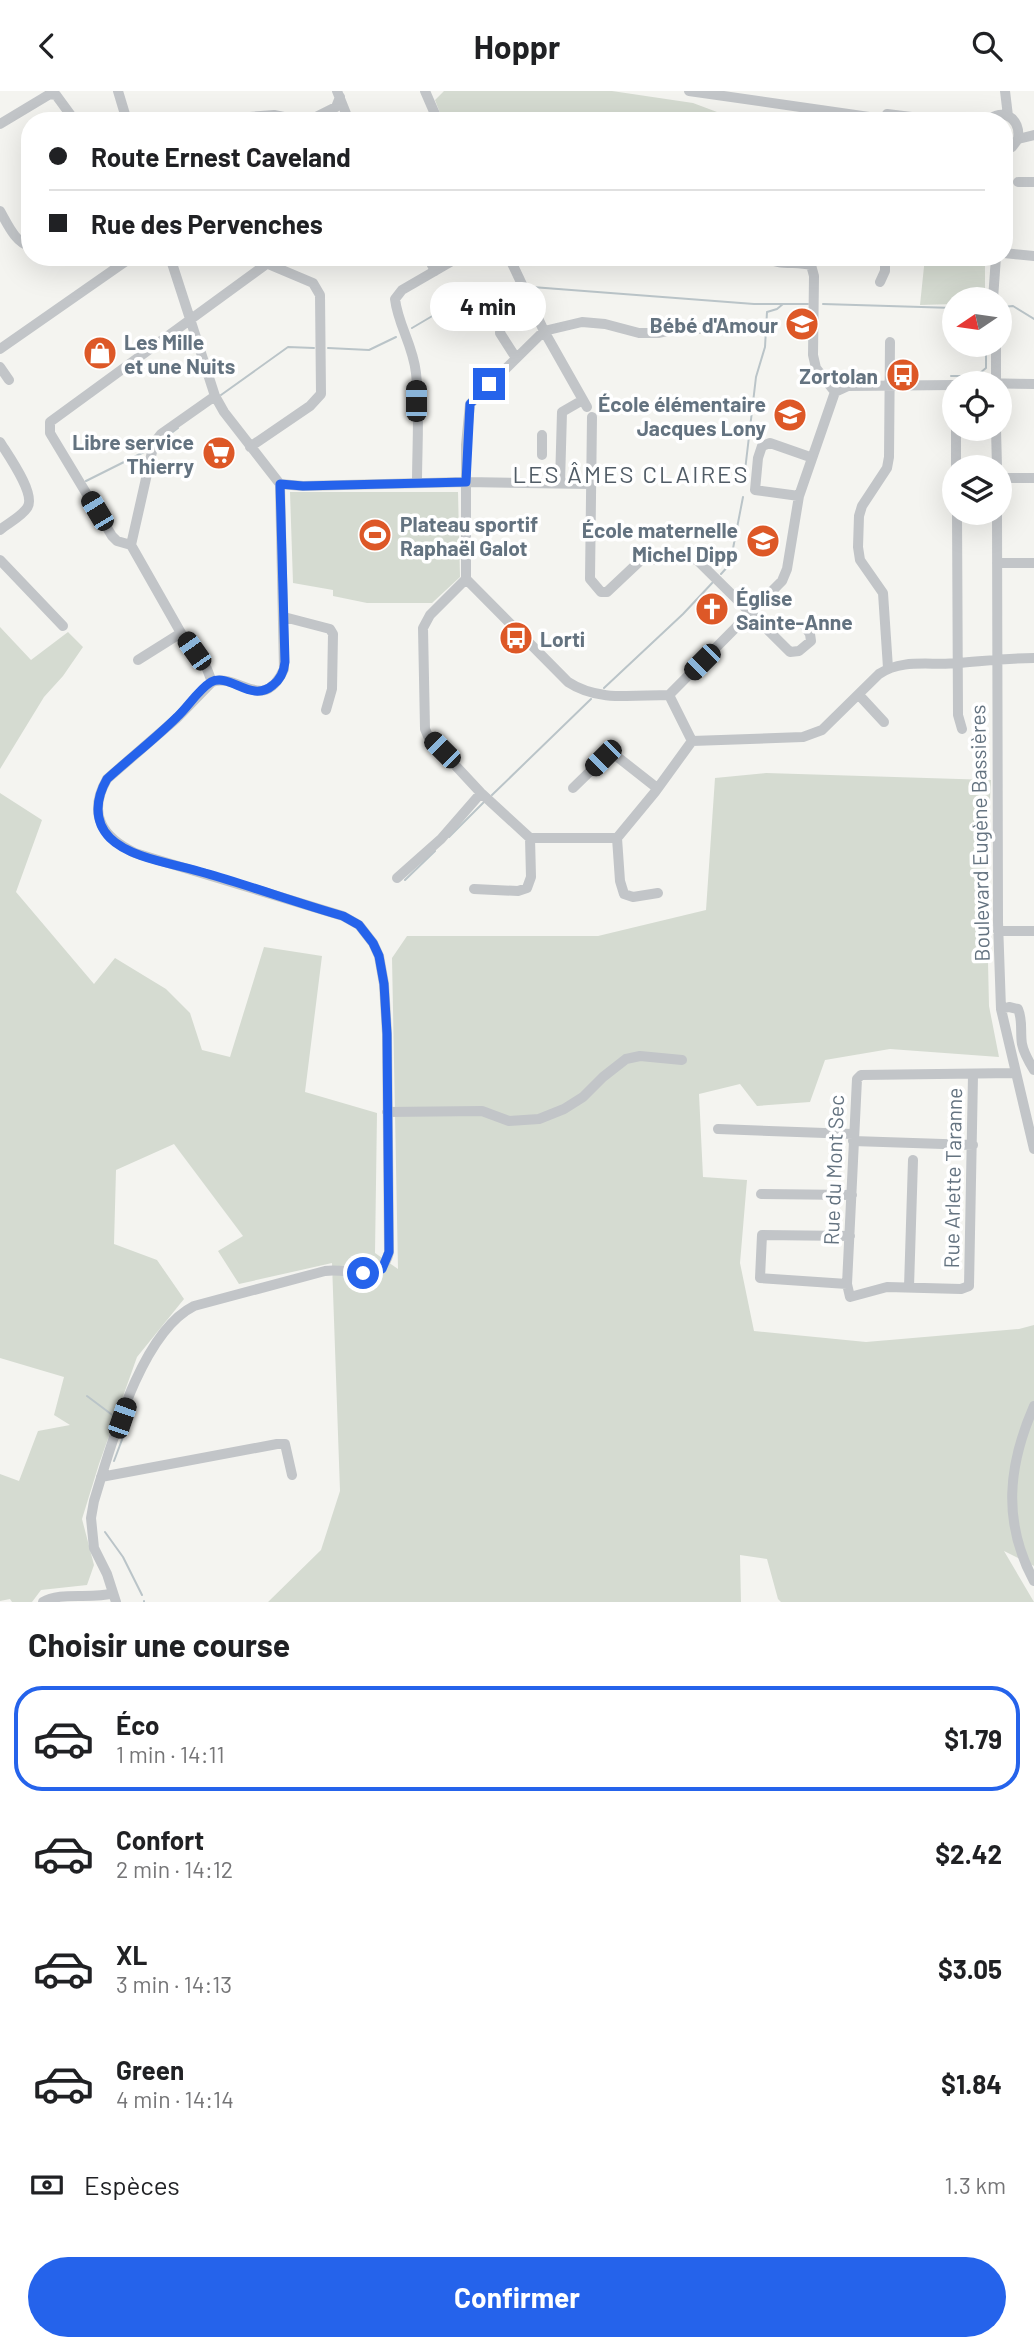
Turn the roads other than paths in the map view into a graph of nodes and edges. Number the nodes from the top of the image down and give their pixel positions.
1 (118, 91) edge
2 (425, 91) edge
3 (689, 91) edge
4 (1002, 91) edge
5 (338, 94) edge
6 (827, 109) junction
7 (68, 112) edge
8 (124, 112) edge
9 (325, 112) edge
10 (345, 112) edge
11 (434, 112) edge
12 (837, 112) edge
13 (868, 112) edge
14 (993, 112) edge
15 (1008, 112) edge
16 (1013, 120) edge
17 (0, 124) edge
18 (1018, 126) junction
19 (1034, 132) edge
20 (1018, 139) junction
21 (1013, 144) edge
22 (1018, 182) dead end
23 (1034, 182) edge
24 (0, 211) edge
25 (21, 243) edge
26 (1013, 254) edge
27 (1034, 256) edge
28 (119, 266) edge
29 (173, 266) edge
30 (265, 266) edge
31 (281, 266) edge
32 (432, 266) edge
33 (444, 266) edge
34 (513, 266) edge
35 (815, 266) edge
36 (885, 266) edge
37 (995, 266) edge
38 (435, 271) junction
39 (880, 282) dead end
40 (994, 287) edge
41 (190, 321) junction
42 (501, 323) dead end
43 (699, 329) dead end
44 (544, 331) junction
45 (890, 342) dead end
46 (0, 349) edge
47 (516, 358) junction
48 (0, 367) edge
49 (9, 380) dead end
50 (1012, 383) edge
51 (942, 384) edge
52 (1034, 384) edge
53 (890, 386) junction
54 (835, 392) junction
55 (215, 396) junction
56 (587, 408) junction
57 (0, 442) edge
58 (542, 445) dead end
59 (561, 445) junction
60 (250, 447) junction
61 (810, 457) junction
62 (1012, 478) edge
63 (1034, 478) edge
64 (466, 482) junction
65 (417, 483) junction
66 (561, 483) junction
67 (280, 484) junction
68 (590, 484) junction
69 (799, 496) junction
70 (957, 525) edge
71 (997, 525) edge
72 (0, 530) edge
73 (131, 545) junction
74 (0, 560) edge
75 (997, 563) junction
76 (1034, 563) edge
77 (466, 579) junction
78 (751, 613) junction
79 (284, 617) junction
80 (804, 625) dead end
81 (63, 626) dead end
82 (181, 633) junction
83 (997, 658) junction
84 (1034, 658) edge
85 (138, 660) dead end
86 (957, 664) junction
87 (888, 668) junction
88 (212, 682) junction
89 (669, 695) junction
90 (859, 695) junction
91 (326, 710) dead end
92 (884, 722) dead end
93 (962, 729) dead end
94 (692, 741) junction
95 (573, 788) dead end
96 (657, 788) junction
97 (481, 793) junction
98 (530, 838) junction
99 (617, 838) junction
100 (397, 878) dead end
101 (474, 889) dead end
102 (658, 894) dead end
103 (998, 931) junction
104 (1034, 931) edge
105 (1001, 1009) junction
106 (682, 1060) dead end
107 (1034, 1070) edge
108 (1015, 1073) junction
109 (973, 1075) junction
110 (387, 1112) junction
111 (718, 1129) dead end
112 (853, 1137) junction
113 (972, 1145) junction
114 (1034, 1149) edge
115 (913, 1160) dead end
116 (761, 1194) dead end
117 (852, 1195) junction
118 (850, 1236) junction
119 (848, 1284) junction
120 (909, 1287) junction
121 (850, 1297) joint
122 (1034, 1406) edge
123 (292, 1475) dead end
124 (102, 1477) junction
125 (1034, 1581) edge
126 (114, 1598) edge
127 (43, 1602) edge

1 - 8 street
2 - 11 street
3 - 6 street
4 - 14 street
4 - 15 street
5 - 9 street
5 - 10 street
6 - 12 street
6 - 13 street
7 - 17 street
16 - 18 street
18 - 19 street
18 - 20 street
19 - 20 street
20 - 21 street
22 - 23 street
24 - 25 street
26 - 27 street
28 - 46 street
29 - 41 street
30 - 41 street
31 - 60 street
32 - 38 street
33 - 38 street
34 - 44 street
35 - 54 street
36 - 39 street
37 - 40 street
38 - 65 street
41 - 55 street
41 - 73 street
42 - 47 street
43 - 44 street
44 - 47 street
44 - 56 street
45 - 53 street
47 - 64 street
48 - 49 street
50 - 52 street
51 - 53 street
53 - 54 street
53 - 87 street
54 - 61 street
55 - 60 street
55 - 73 street
56 - 59 street
56 - 68 street
57 - 72 street
58 - 59 street
59 - 66 street
60 - 67 street
61 - 69 street
61 - 69 street
62 - 63 street
64 - 65 street
64 - 66 street
64 - 77 street
65 - 67 street
66 - 68 street
67 - 79 street
68 - 78 street
69 - 78 street
70 - 86 street
71 - 75 street, Boulevard Eugène Bassières
73 - 82 street
74 - 81 street
75 - 76 street
75 - 83 street, Boulevard Eugène Bassières
77 - 89 street
77 - 97 street
78 - 80 street
78 - 89 street
79 - 88 street
79 - 91 street
82 - 85 street
82 - 88 street
83 - 84 street
83 - 86 street
83 - 103 street, Boulevard Eugène Bassières
86 - 87 street
86 - 93 street
87 - 90 street
88 - 110 street
89 - 94 street
90 - 92 street
90 - 94 street
94 - 96 street
95 - 96 street
96 - 99 street
97 - 98 street
97 - 100 street
98 - 99 street
98 - 101 street
99 - 102 street
103 - 104 street
103 - 105 street, Boulevard Eugène Bassières
105 - 107 street
105 - 108 street, Boulevard Eugène Bassières
106 - 110 street
108 - 109 street, Rue du Mont Sec
108 - 114 street, Boulevard Eugène Bassières
109 - 112 street, Rue du Mont Sec
109 - 113 street, Rue Arlette Taranne
110 - 124 street
111 - 112 street
112 - 113 street
112 - 117 street, Rue du Mont Sec
113 - 120 street, Rue Arlette Taranne
115 - 120 street
116 - 117 street
117 - 118 street, Rue du Mont Sec
118 - 119 street, Rue du Mont Sec
118 - 119 street
119 - 121 street, Rue du Mont Sec
120 - 121 street, Rue Arlette Taranne
122 - 125 street
123 - 124 street
124 - 126 street
126 - 127 street

